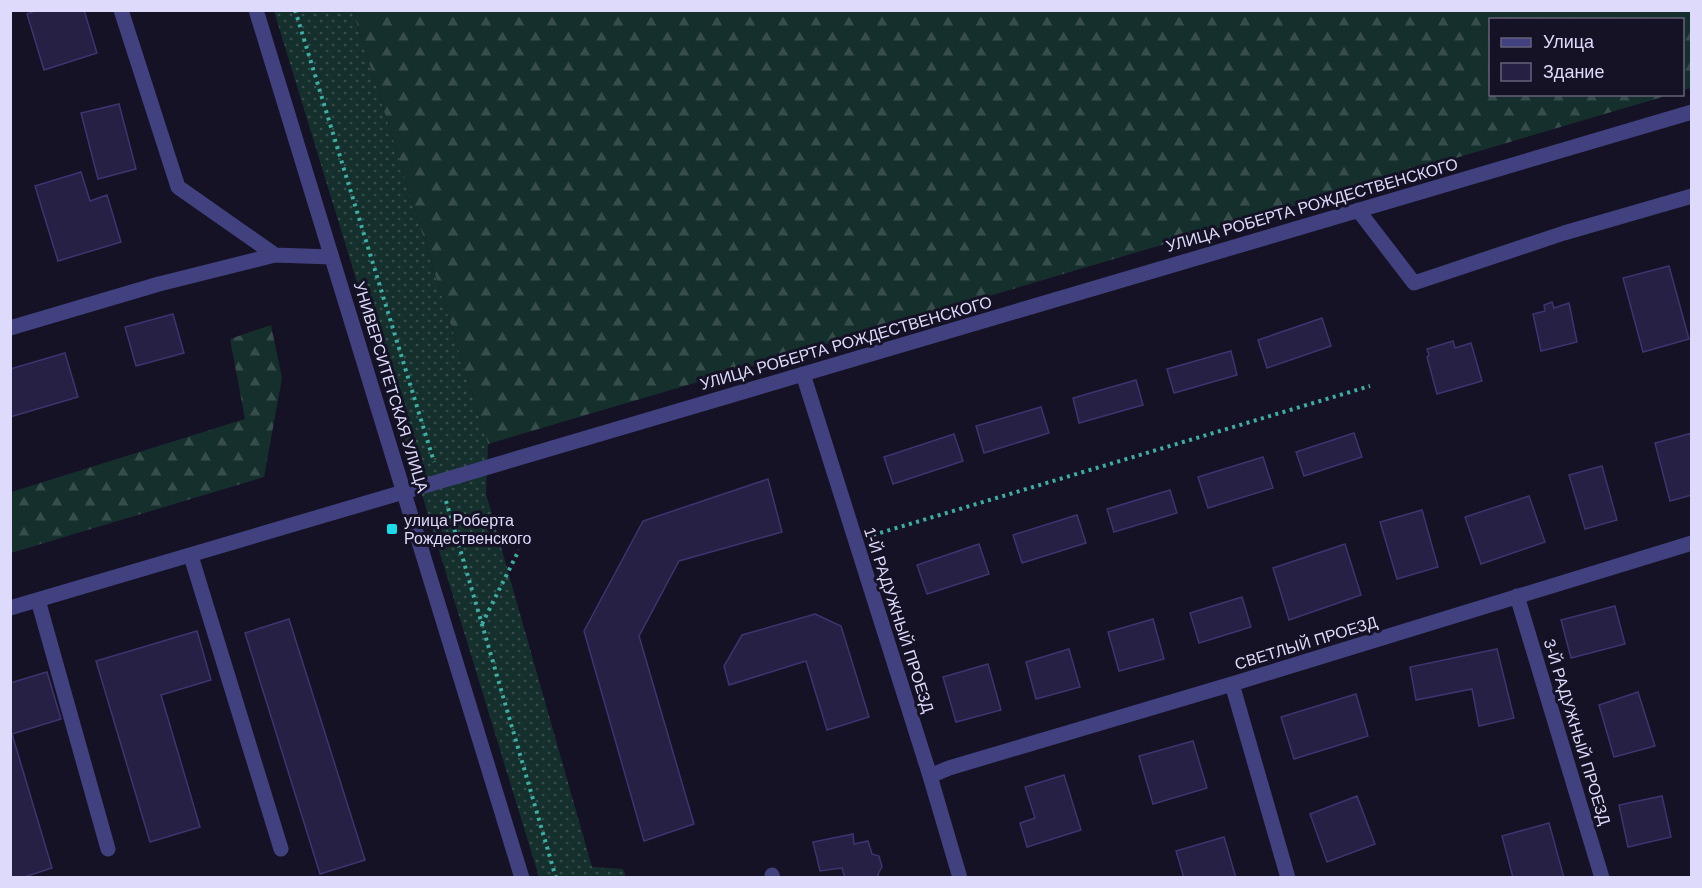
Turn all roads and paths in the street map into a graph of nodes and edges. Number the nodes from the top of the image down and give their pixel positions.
1 (121, 10) edge
2 (256, 10) edge
3 (295, 10) edge
4 (1692, 112) edge
5 (1692, 196) edge
6 (1358, 210) junction
7 (275, 255) junction
8 (331, 257) junction
9 (10, 328) edge
10 (802, 374) junction
11 (1370, 386) dead end
12 (440, 481) junction
13 (405, 491) junction
14 (855, 540) junction
15 (1692, 543) edge
16 (519, 550) dead end
17 (191, 556) junction
18 (1517, 596) junction
19 (39, 600) junction
20 (10, 608) edge
21 (482, 624) junction
22 (1232, 684) junction
23 (930, 776) junction
24 (108, 849) dead end
25 (281, 849) dead end
26 (522, 878) edge
27 (556, 878) edge
28 (960, 878) edge
29 (1288, 878) edge
30 (1602, 878) edge

1 - 7 street
2 - 8 street, УНИВЕРСИТЕТСКАЯ УЛИЦА
3 - 12 path
4 - 6 street, УЛИЦА РОБЕРТА РОЖДЕСТВЕНСКОГО
5 - 6 street
6 - 10 street, УЛИЦА РОБЕРТА РОЖДЕСТВЕНСКОГО
7 - 8 street
7 - 9 street
8 - 13 street, УНИВЕРСИТЕТСКАЯ УЛИЦА
10 - 12 street, УЛИЦА РОБЕРТА РОЖДЕСТВЕНСКОГО
10 - 14 street, 1-Й РАДУЖНЫЙ ПРОЕЗД
11 - 14 path
12 - 13 street, УЛИЦА РОБЕРТА РОЖДЕСТВЕНСКОГО
12 - 21 path
13 - 17 street, УЛИЦА РОБЕРТА РОЖДЕСТВЕНСКОГО
13 - 26 street, УНИВЕРСИТЕТСКАЯ УЛИЦА
14 - 23 street, 1-Й РАДУЖНЫЙ ПРОЕЗД
15 - 18 street, СВЕТЛЫЙ ПРОЕЗД
16 - 21 path
17 - 19 street, УЛИЦА РОБЕРТА РОЖДЕСТВЕНСКОГО
17 - 25 street
18 - 22 street, СВЕТЛЫЙ ПРОЕЗД
18 - 30 street, 3-Й РАДУЖНЫЙ ПРОЕЗД
19 - 20 street, УЛИЦА РОБЕРТА РОЖДЕСТВЕНСКОГО
19 - 24 street
21 - 27 path
22 - 23 street, СВЕТЛЫЙ ПРОЕЗД
22 - 29 street
23 - 28 street, 1-Й РАДУЖНЫЙ ПРОЕЗД

